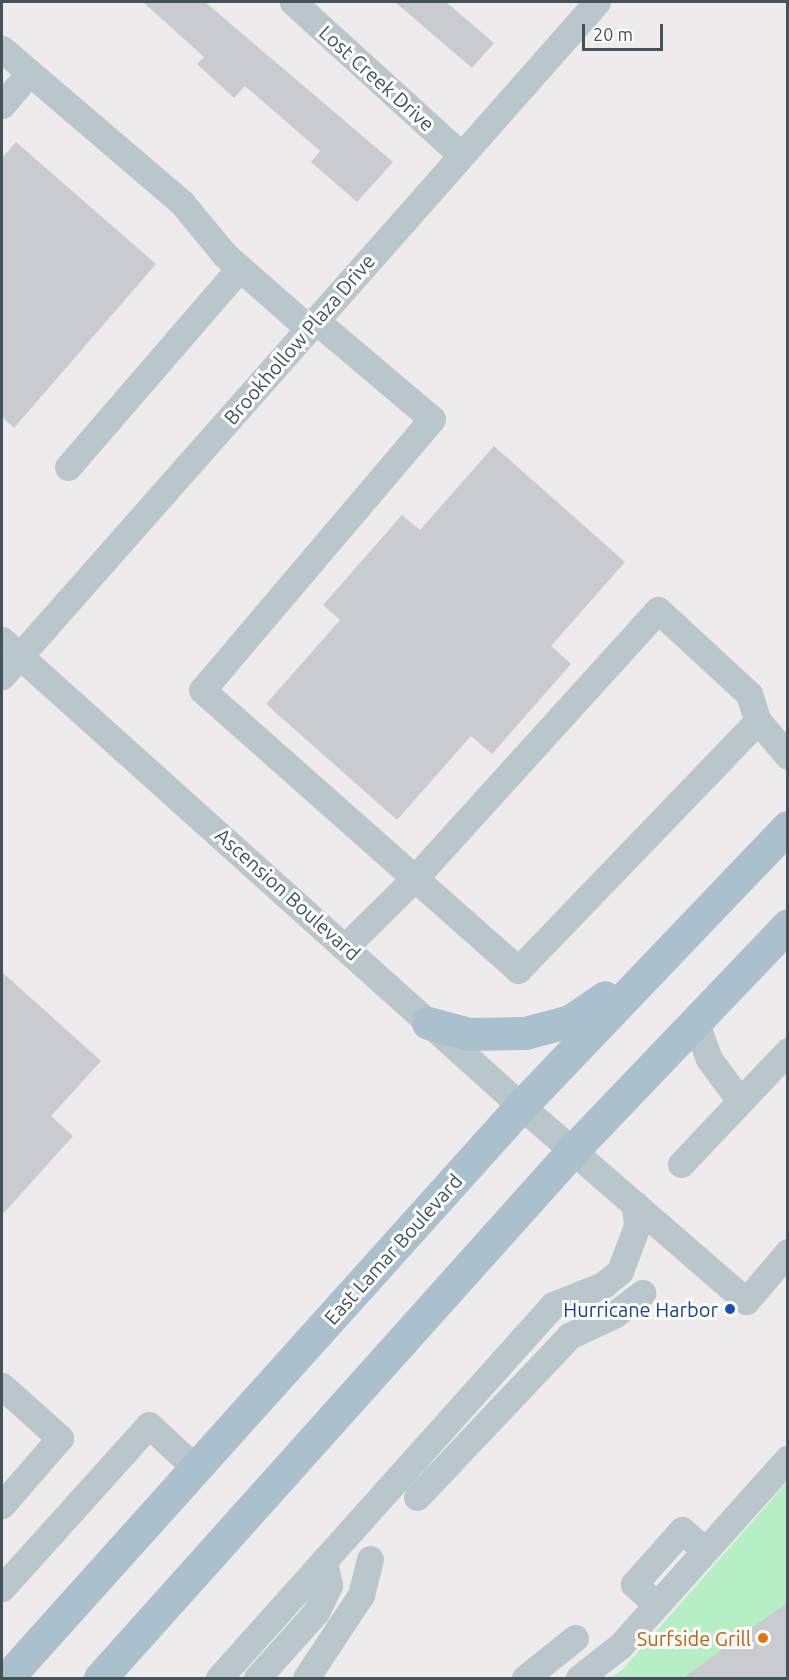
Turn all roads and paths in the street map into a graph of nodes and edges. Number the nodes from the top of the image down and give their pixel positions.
1 (293, 2) edge
2 (597, 2) edge
3 (2, 49) edge
4 (29, 73) junction
5 (2, 105) edge
6 (461, 155) junction
7 (240, 268) junction
8 (312, 324) junction
9 (68, 467) dead end
10 (11, 648) edge
11 (2, 676) edge
12 (758, 721) junction
13 (788, 756) edge
14 (788, 827) edge
15 (414, 879) junction
16 (788, 926) edge
17 (347, 945) junction
18 (656, 962) junction
19 (695, 1020) junction
20 (428, 1023) junction
21 (788, 1051) edge
22 (740, 1101) junction
23 (521, 1106) junction
24 (573, 1150) junction
25 (681, 1164) dead end
26 (635, 1204) junction
27 (788, 1252) edge
28 (642, 1293) dead end
29 (2, 1386) edge
30 (788, 1458) edge
31 (196, 1469) junction
32 (417, 1497) dead end
33 (2, 1505) edge
34 (370, 1559) dead end
35 (324, 1561) junction
36 (2, 1588) edge
37 (316, 1612) junction
38 (337, 1630) junction
39 (575, 1638) dead end
40 (7, 1678) edge
41 (100, 1678) edge
42 (219, 1678) edge
43 (257, 1678) edge
44 (306, 1678) edge
45 (525, 1678) edge
46 (579, 1678) edge

1 - 6 street, Lost Creek Drive
2 - 6 street, Brookhollow Plaza Drive
3 - 4 street
4 - 5 street
4 - 7 street
6 - 8 street, Brookhollow Plaza Drive
7 - 8 street
7 - 9 street
8 - 10 street, Brookhollow Plaza Drive
8 - 15 street
10 - 11 street, Brookhollow Plaza Drive
10 - 17 street, Ascension Boulevard
12 - 13 street
12 - 15 street
12 - 15 street
14 - 18 main road, East Lamar Boulevard
15 - 17 street
16 - 19 main road
17 - 20 street, Ascension Boulevard
18 - 20 main road
18 - 23 main road, East Lamar Boulevard
19 - 22 street
19 - 24 main road
20 - 23 street, Ascension Boulevard
21 - 22 street
22 - 25 street
23 - 24 street, Ascension Boulevard
23 - 31 main road, East Lamar Boulevard
24 - 26 street, Ascension Boulevard
24 - 41 main road
26 - 27 street, Ascension Boulevard
26 - 35 street
28 - 32 street
29 - 33 street
30 - 46 street
31 - 36 street
31 - 40 main road, East Lamar Boulevard
34 - 38 street
35 - 37 street
35 - 42 street
37 - 38 street
37 - 43 street
38 - 44 street
39 - 45 street

